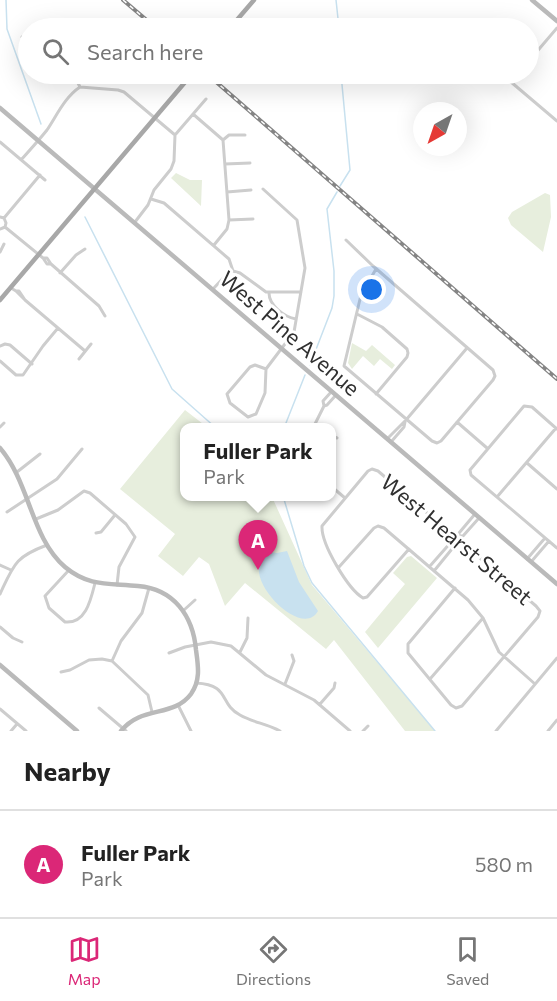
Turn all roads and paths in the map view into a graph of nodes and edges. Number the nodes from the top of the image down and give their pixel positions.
1 (255, 0) edge
2 (532, 0) edge
3 (239, 18) edge
4 (557, 21) edge
5 (557, 28) edge
6 (539, 49) edge
7 (78, 84) edge
8 (183, 84) edge
9 (513, 84) edge
10 (80, 87) junction
11 (206, 99) dead end
12 (0, 108) edge
13 (192, 114) junction
14 (154, 118) junction
15 (557, 120) edge
16 (175, 135) junction
17 (245, 135) dead end
18 (38, 140) junction
19 (223, 141) junction
20 (0, 142) edge
21 (21, 160) junction
22 (250, 163) dead end
23 (225, 164) junction
24 (40, 175) junction
25 (45, 180) dead end
26 (95, 187) junction
27 (263, 189) dead end
28 (251, 190) dead end
29 (227, 192) junction
30 (150, 199) junction
31 (2, 217) edge
32 (253, 219) dead end
33 (229, 220) junction
34 (135, 222) junction
35 (5, 227) junction
36 (0, 229) edge
37 (346, 240) dead end
38 (4, 244) dead end
39 (214, 245) junction
40 (85, 249) dead end
41 (0, 252) edge
42 (41, 256) junction
43 (376, 269) junction
44 (233, 271) junction
45 (60, 273) junction
46 (10, 288) junction
47 (213, 289) junction
48 (269, 292) junction
49 (301, 292) junction
50 (0, 300) edge
51 (357, 314) junction
52 (105, 316) dead end
53 (296, 319) junction
54 (58, 328) junction
55 (91, 344) dead end
56 (0, 346) edge
57 (283, 348) junction
58 (467, 348) junction
59 (85, 351) junction
60 (79, 359) dead end
61 (0, 361) edge
62 (32, 364) junction
63 (266, 369) junction
64 (334, 393) junction
65 (376, 394) junction
66 (406, 420) junction
67 (457, 422) junction
68 (4, 423) dead end
69 (316, 423) edge
70 (0, 427) edge
71 (556, 429) edge
72 (389, 440) junction
73 (0, 448) edge
74 (488, 448) junction
75 (82, 449) dead end
76 (40, 454) dead end
77 (527, 463) junction
78 (16, 472) junction
79 (557, 489) edge
80 (336, 490) edge
81 (27, 497) junction
82 (497, 497) junction
83 (345, 498) junction
84 (7, 512) dead end
85 (115, 515) junction
86 (477, 516) junction
87 (36, 519) junction
88 (96, 533) dead end
89 (457, 538) junction
90 (545, 538) junction
91 (549, 541) junction
92 (47, 545) junction
93 (557, 548) edge
94 (408, 549) junction
95 (529, 560) junction
96 (0, 565) edge
97 (429, 567) junction
98 (339, 568) junction
99 (11, 570) junction
100 (69, 570) junction
101 (434, 570) junction
102 (95, 582) junction
103 (557, 584) edge
104 (117, 585) junction
105 (149, 588) junction
106 (455, 588) junction
107 (0, 594) edge
108 (195, 600) dead end
109 (184, 610) junction
110 (248, 618) dead end
111 (483, 618) junction
112 (0, 627) edge
113 (22, 642) dead end
114 (196, 645) junction
115 (240, 652) junction
116 (169, 653) dead end
117 (292, 655) dead end
118 (504, 656) junction
119 (557, 658) edge
120 (112, 661) junction
121 (0, 665) edge
122 (61, 672) dead end
123 (430, 679) junction
124 (196, 682) junction
125 (335, 683) dead end
126 (285, 684) junction
127 (535, 684) junction
128 (320, 704) junction
129 (178, 705) junction
130 (99, 708) dead end
131 (0, 709) edge
132 (152, 712) junction
133 (557, 720) edge
134 (17, 724) junction
135 (368, 726) dead end
136 (123, 730) edge
137 (11, 731) edge
138 (26, 731) edge
139 (77, 731) edge
140 (191, 731) edge
141 (280, 731) edge
142 (350, 731) edge
143 (363, 731) edge
144 (496, 731) edge
145 (548, 731) edge

1 - 3 main road
2 - 4 street
5 - 6 street
7 - 10 street
8 - 14 main road
9 - 15 street
10 - 14 street
10 - 18 street
11 - 13 street
12 - 18 street, West Pine Avenue
13 - 16 street
13 - 19 street
14 - 16 street
14 - 26 main road
16 - 30 street
17 - 19 street
18 - 21 street
18 - 26 street, West Pine Avenue
19 - 23 street
20 - 21 street
21 - 24 street
22 - 23 street
23 - 29 street
24 - 25 street
24 - 31 street
26 - 34 street, West Pine Avenue
26 - 42 main road
27 - 49 street
28 - 29 street
29 - 33 street
30 - 34 street
30 - 39 street
31 - 35 street
32 - 33 street
33 - 39 street
34 - 47 street, West Pine Avenue
35 - 36 street
35 - 42 street
37 - 43 street
38 - 41 street
39 - 44 street
40 - 45 street
42 - 45 street
42 - 46 main road
43 - 51 street
43 - 58 street
44 - 47 street
44 - 48 street
45 - 52 street
46 - 50 main road
46 - 54 street
47 - 57 street, West Pine Avenue
48 - 49 street
48 - 53 street
49 - 53 street
51 - 65 street
51 - 65 street
53 - 57 street
54 - 59 street
54 - 62 street
55 - 59 street
56 - 62 street
57 - 63 street
57 - 64 street, West Pine Avenue
58 - 66 street
58 - 67 street
59 - 60 street
61 - 62 street
63 - 63 street
64 - 69 street
64 - 72 street, West Pine Avenue
65 - 66 street
66 - 67 street
66 - 72 street
67 - 74 street
68 - 70 street
71 - 74 street
71 - 77 street
72 - 86 street, West Pine Avenue
73 - 78 street
74 - 82 street
75 - 81 street
76 - 78 street
77 - 79 street
77 - 82 street
78 - 81 street
80 - 83 street
81 - 84 street
81 - 87 street
82 - 90 street
83 - 89 street, West Hearst Street
83 - 98 street
85 - 87 street
85 - 88 street
85 - 104 street
86 - 89 street
86 - 95 street, West Pine Avenue
87 - 92 street
89 - 97 street
89 - 101 street
89 - 118 street, West Hearst Street
90 - 91 street
90 - 95 street
91 - 93 street
91 - 95 street
92 - 99 street
92 - 100 street
94 - 97 street
94 - 98 street
94 - 98 street
95 - 103 street, West Pine Avenue
96 - 99 street
97 - 101 street
99 - 107 street
100 - 102 street
100 - 102 street
101 - 106 street
102 - 104 street
104 - 105 street
105 - 109 street
105 - 120 street
106 - 111 street
106 - 123 street
108 - 109 street
109 - 114 street
110 - 115 street
111 - 118 street
111 - 123 street
112 - 113 street
114 - 115 street
114 - 116 street
114 - 124 street
115 - 126 street
117 - 126 street
118 - 123 street
118 - 127 street
119 - 127 street
120 - 122 street
120 - 132 street
121 - 139 street
124 - 129 street
124 - 141 street
125 - 128 street
126 - 128 street
127 - 144 street
128 - 142 street
129 - 132 street
129 - 140 street
130 - 136 street
131 - 134 street
132 - 136 street
133 - 145 street
134 - 137 street
134 - 138 street
135 - 143 street

